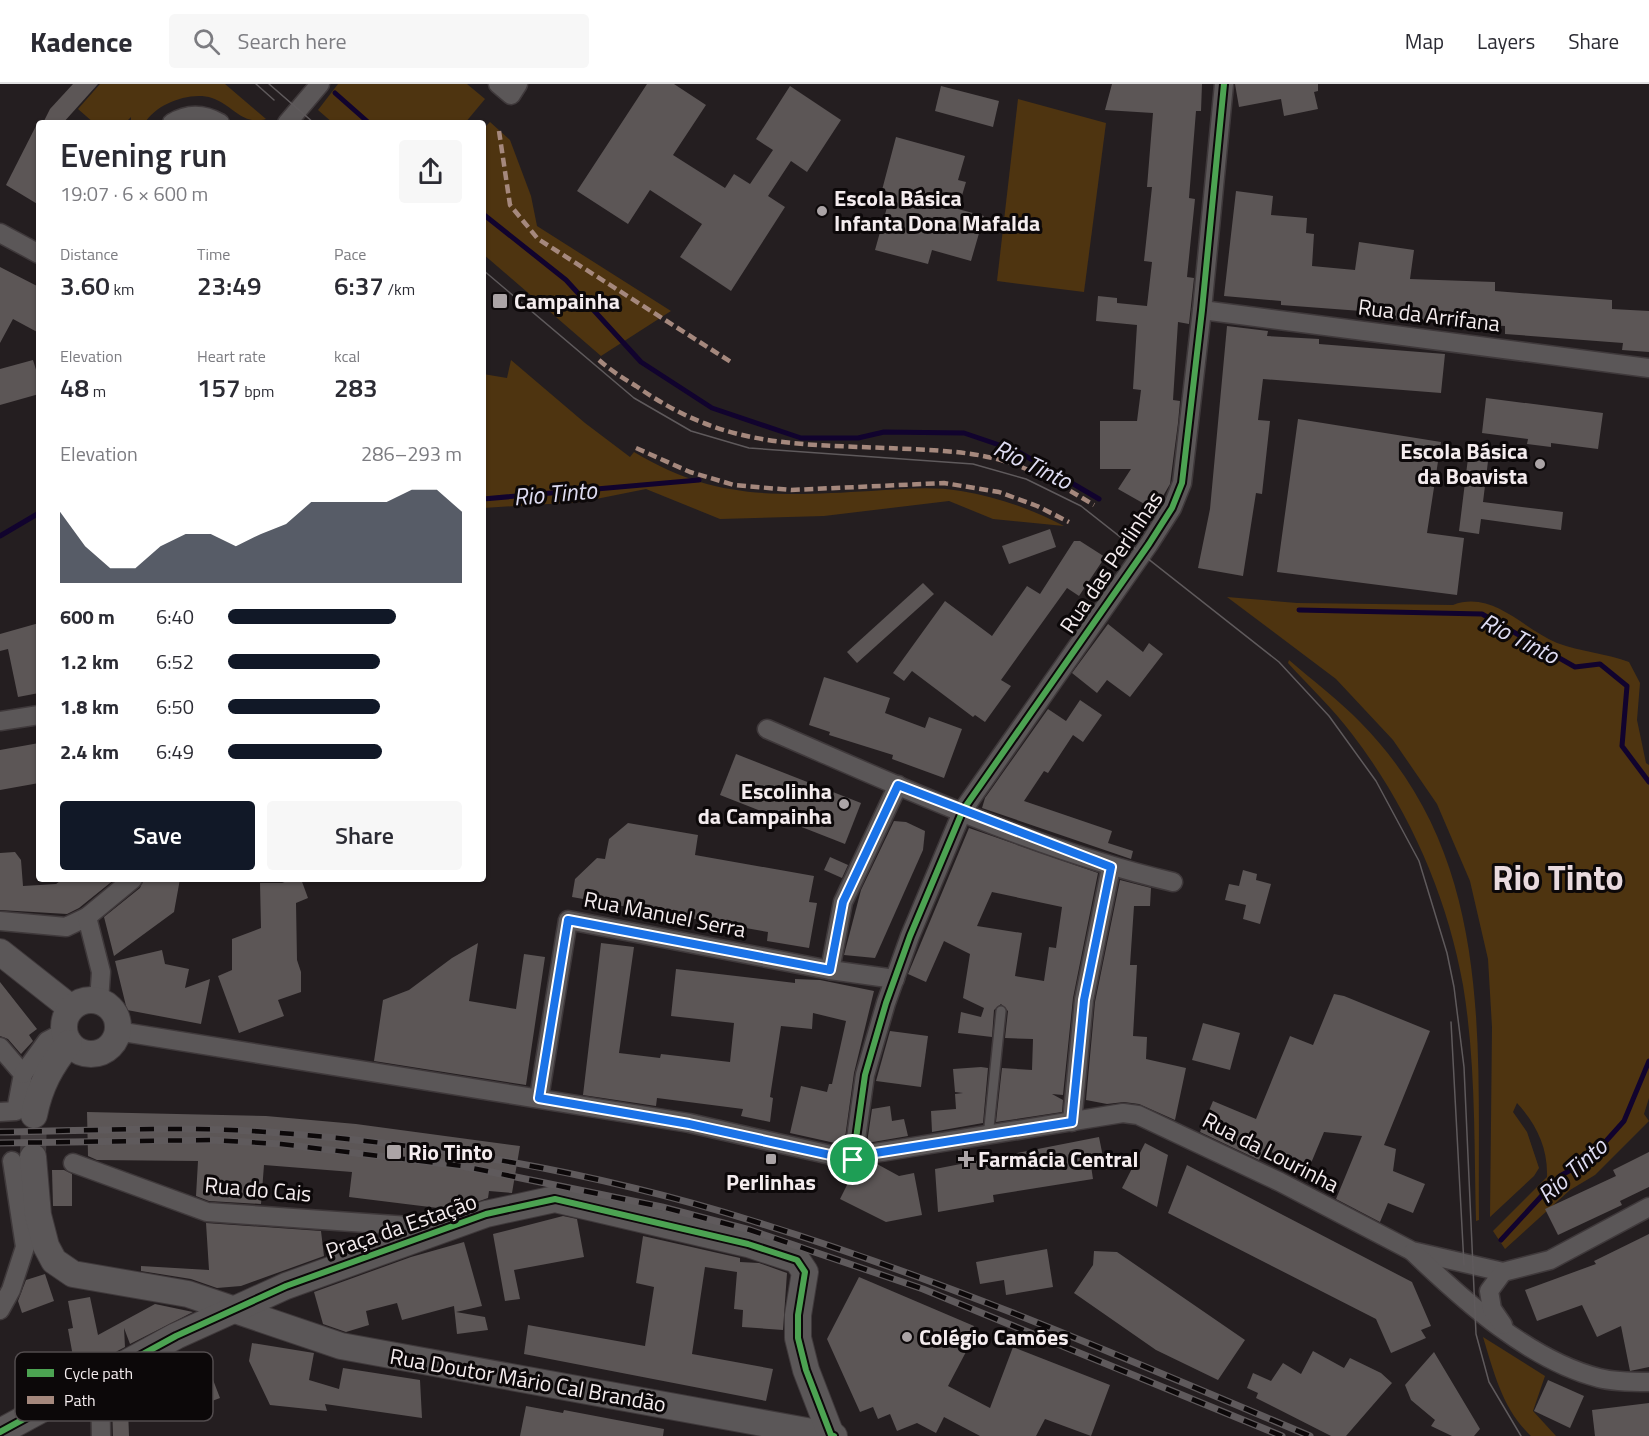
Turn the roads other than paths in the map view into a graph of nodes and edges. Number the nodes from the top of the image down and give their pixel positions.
1 (320, 84) edge
2 (498, 84) edge
3 (518, 84) edge
4 (1224, 84) edge
5 (177, 120) edge
6 (214, 120) edge
7 (290, 120) edge
8 (0, 233) edge
9 (36, 252) edge
10 (1202, 310) junction
11 (1649, 368) edge
12 (36, 715) edge
13 (0, 721) edge
14 (767, 729) dead end
15 (898, 785) junction
16 (963, 810) junction
17 (1111, 867) junction
18 (129, 882) edge
19 (1173, 882) dead end
20 (87, 917) junction
21 (0, 921) edge
22 (0, 952) edge
23 (830, 970) junction
24 (895, 979) junction
25 (99, 1001) junction
26 (1001, 1011) dead end
27 (68, 1028) junction
28 (117, 1031) junction
29 (0, 1047) edge
30 (23, 1074) junction
31 (539, 1098) junction
32 (0, 1112) edge
33 (34, 1114) tunnel mouth
34 (1072, 1122) junction
35 (988, 1137) junction
36 (23, 1159) joint
37 (853, 1160) junction
38 (73, 1163) dead end
39 (1649, 1207) edge
40 (446, 1228) junction
41 (1412, 1251) junction
42 (1503, 1272) junction
43 (230, 1309) junction
44 (0, 1310) edge
45 (1510, 1334) junction
46 (147, 1352) edge
47 (1649, 1382) edge
48 (20, 1421) edge
49 (101, 1421) edge
50 (0, 1432) edge
51 (832, 1435) edge
52 (101, 1436) edge

1 - 7 street
2 - 3 street
4 - 10 street, Rua das Perlinhas
5 - 6 street
8 - 9 street
10 - 11 street, Rua da Arrifana
10 - 16 street, Rua das Perlinhas
12 - 13 street
14 - 15 street
15 - 16 street
15 - 23 street
16 - 17 street
16 - 24 street, Rua das Perlinhas
17 - 19 street
17 - 34 street
18 - 20 street
20 - 21 street
20 - 25 street
22 - 27 street
23 - 24 street, Rua Manuel Serra
23 - 31 street, Rua Manuel Serra
24 - 37 street, Rua das Perlinhas
25 - 27 street
25 - 28 street
26 - 35 lane
27 - 28 street
27 - 30 street
27 - 33 street
28 - 31 street
29 - 30 street
30 - 32 street
31 - 37 street
34 - 35 street, Rua da Lourinha
34 - 41 street, Rua da Lourinha
35 - 37 street, Rua da Lourinha
36 - 43 street
36 - 44 street
38 - 40 street, Rua do Cais
39 - 42 street, Rua da Lourinha
40 - 43 street, Praça da Estação
40 - 51 street, Praça da Estação
41 - 42 street, Rua da Lourinha
41 - 45 street
42 - 45 street
43 - 46 street, Praça da Estação
43 - 51 street, Rua Doutor Mário Cal Brandão
45 - 47 street
48 - 50 street, Praça da Estação
49 - 52 street

